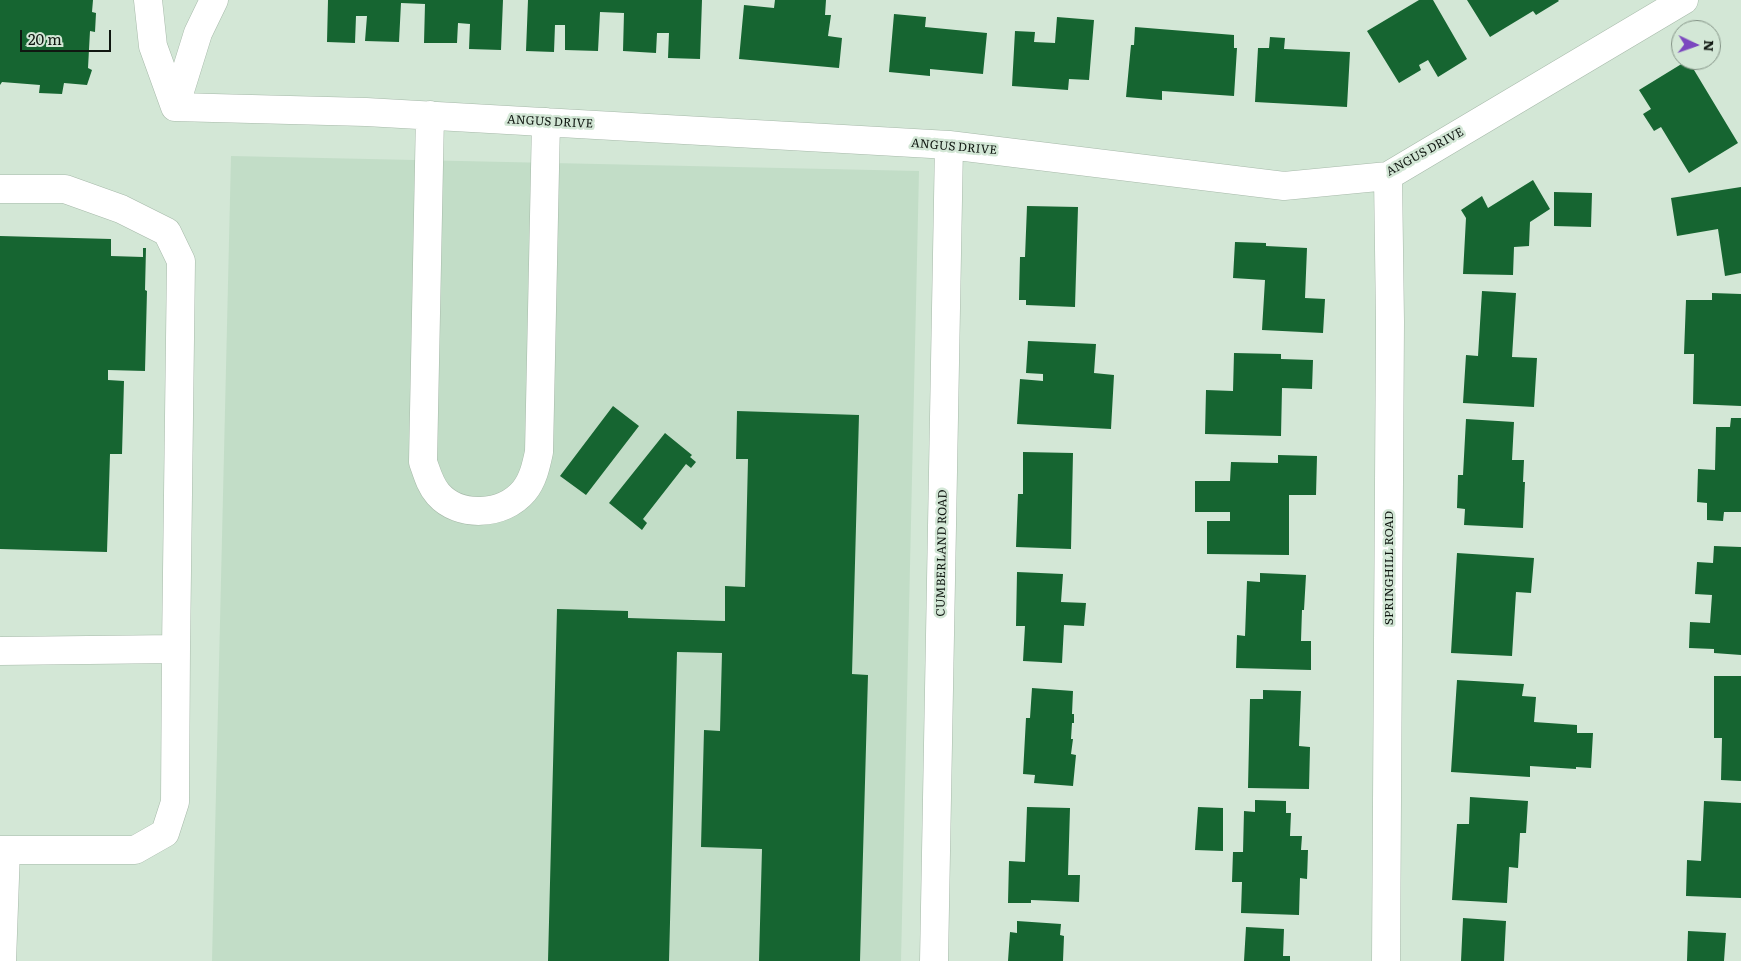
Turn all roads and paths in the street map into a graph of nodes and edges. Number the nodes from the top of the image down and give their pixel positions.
1 (148, 0) edge
2 (214, 0) edge
3 (1684, 0) edge
4 (175, 107) junction
5 (430, 116) junction
6 (546, 122) junction
7 (950, 145) junction
8 (1388, 176) junction
9 (0, 189) edge
10 (176, 649) junction
11 (0, 650) edge
12 (3, 850) edge
13 (2, 961) edge
14 (934, 961) edge
15 (1386, 961) edge

1 - 4 street
2 - 4 street
3 - 8 street, ANGUS DRIVE
4 - 5 street, ANGUS DRIVE
5 - 6 street, ANGUS DRIVE
5 - 6 street
6 - 7 street, ANGUS DRIVE
7 - 8 street, ANGUS DRIVE
7 - 14 street, CUMBERLAND ROAD
8 - 15 street, SPRINGHILL ROAD
9 - 10 street
10 - 11 street
10 - 12 street
12 - 13 street

